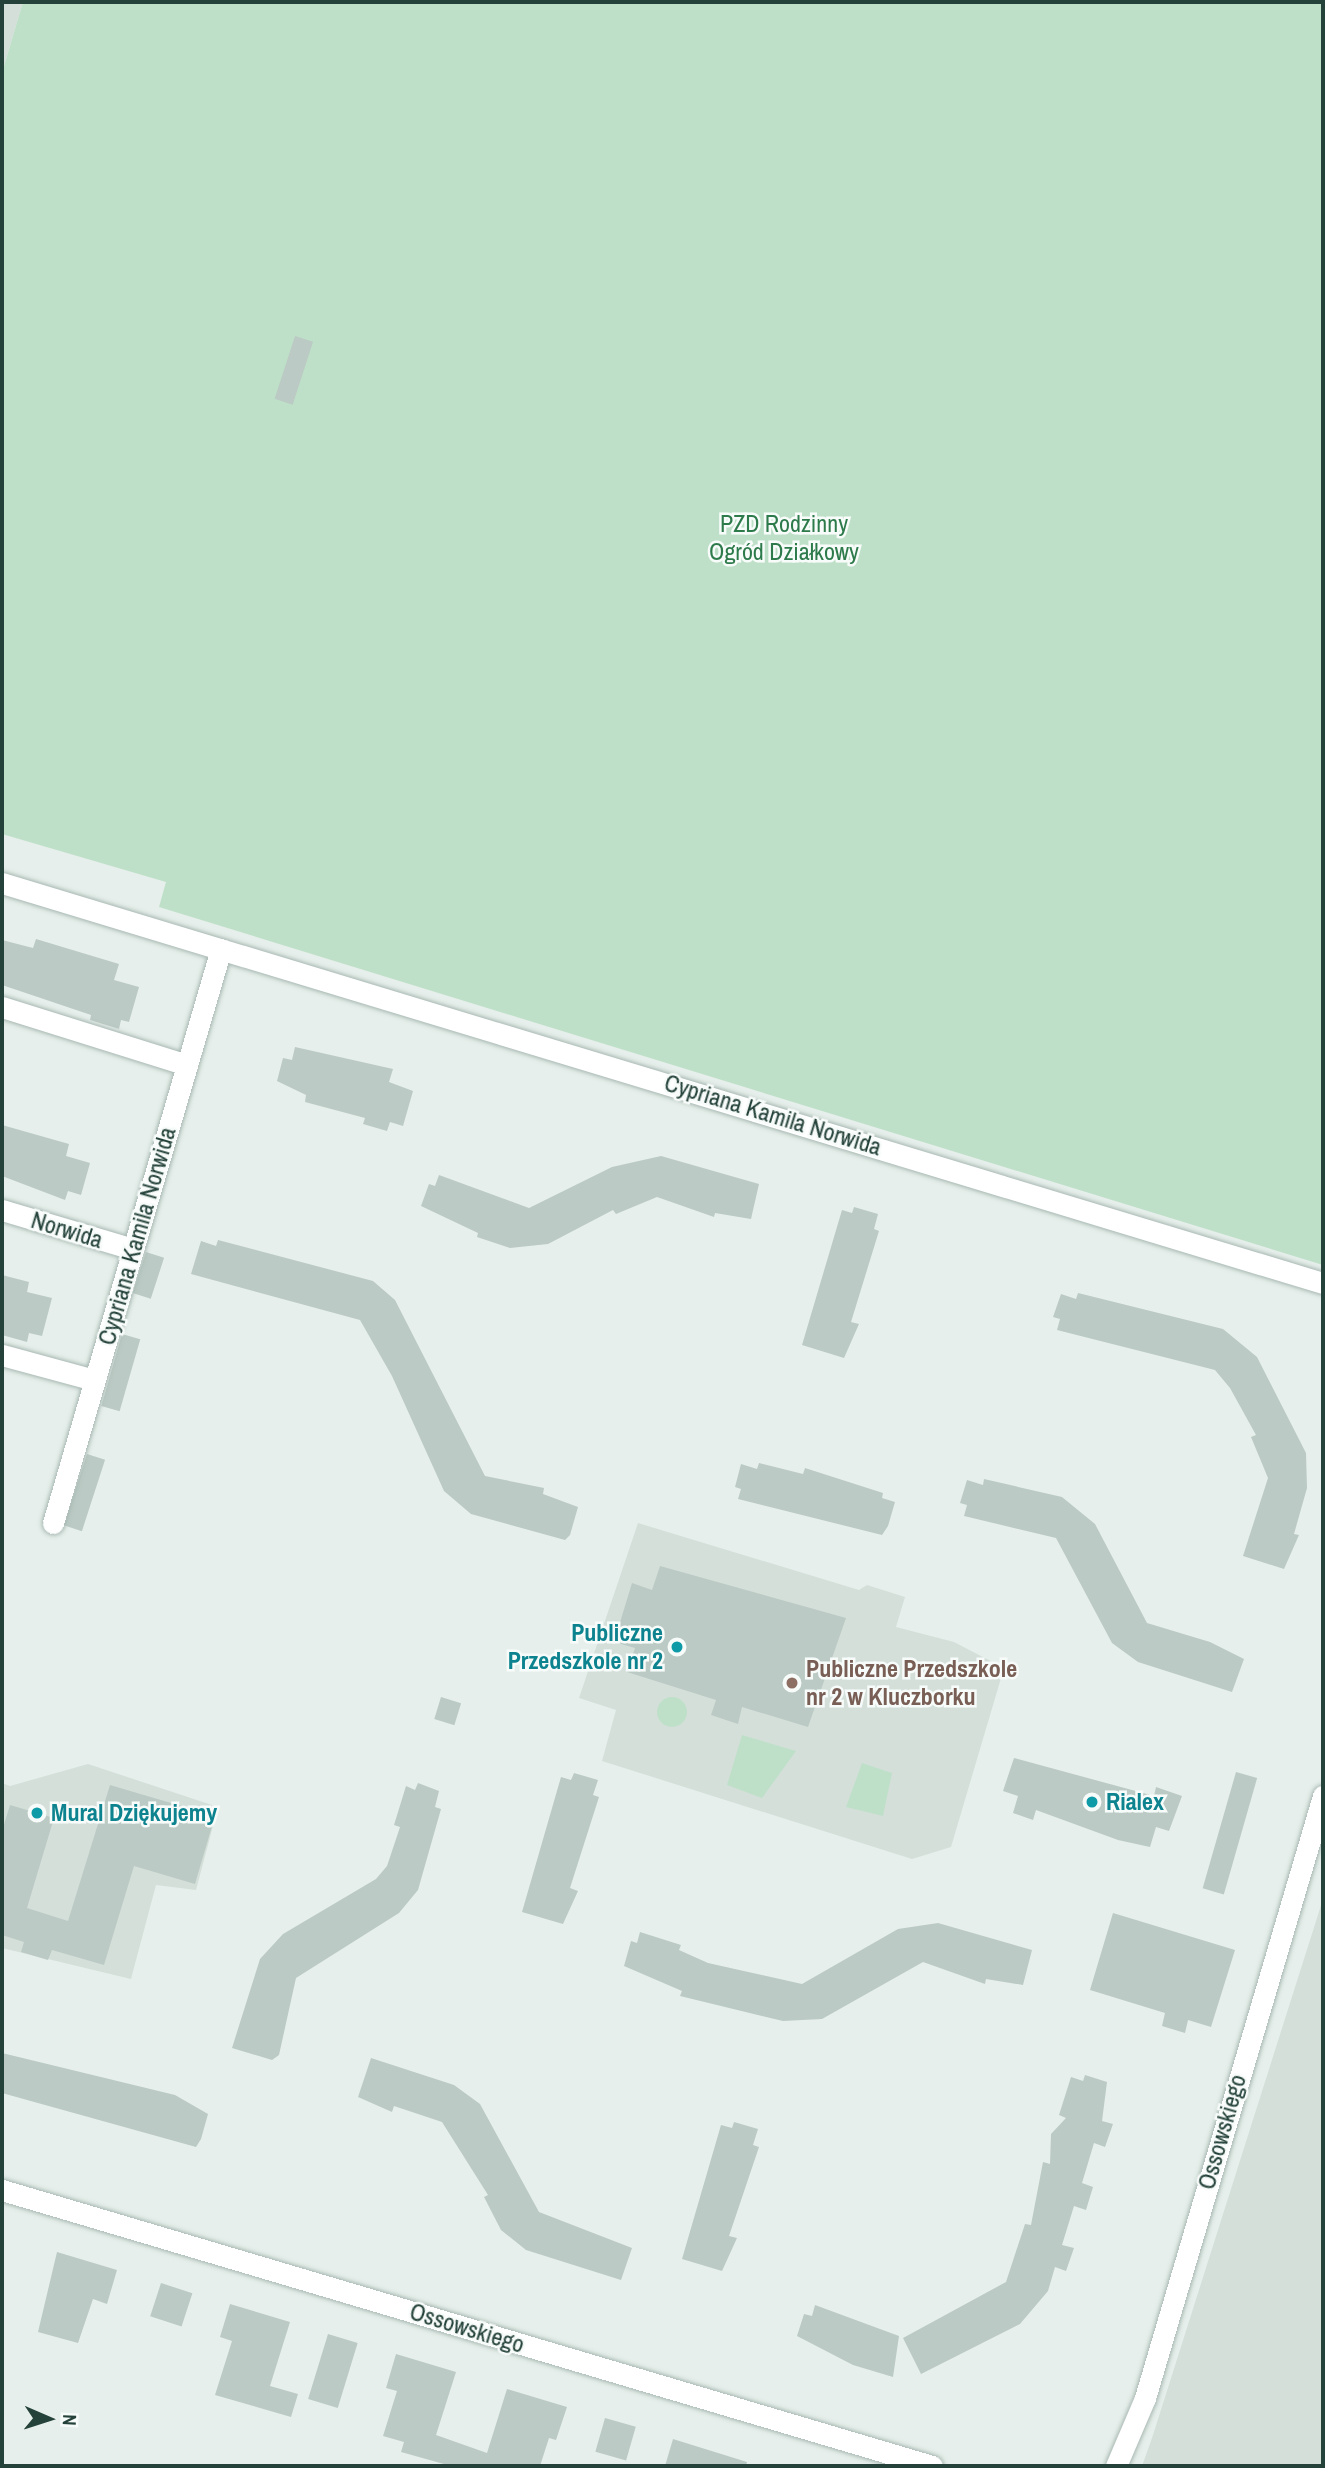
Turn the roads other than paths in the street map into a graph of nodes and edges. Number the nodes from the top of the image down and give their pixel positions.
1 (2, 883) edge
2 (221, 949) junction
3 (2, 1007) edge
4 (187, 1065) junction
5 (2, 1210) edge
6 (133, 1249) junction
7 (1323, 1283) edge
8 (2, 1355) edge
9 (94, 1380) junction
10 (53, 1523) dead end
11 (1323, 1796) edge
12 (2, 2190) edge
13 (932, 2466) edge
14 (1116, 2466) edge

1 - 2 street, Cypriana Kamila Norwida
2 - 4 street, Cypriana Kamila Norwida
2 - 7 street, Cypriana Kamila Norwida
3 - 4 street
4 - 6 street, Cypriana Kamila Norwida
5 - 6 street, Norwida
6 - 9 street, Cypriana Kamila Norwida
8 - 9 street
9 - 10 street, Cypriana Kamila Norwida
11 - 14 street, Ossowskiego
12 - 13 street, Ossowskiego

